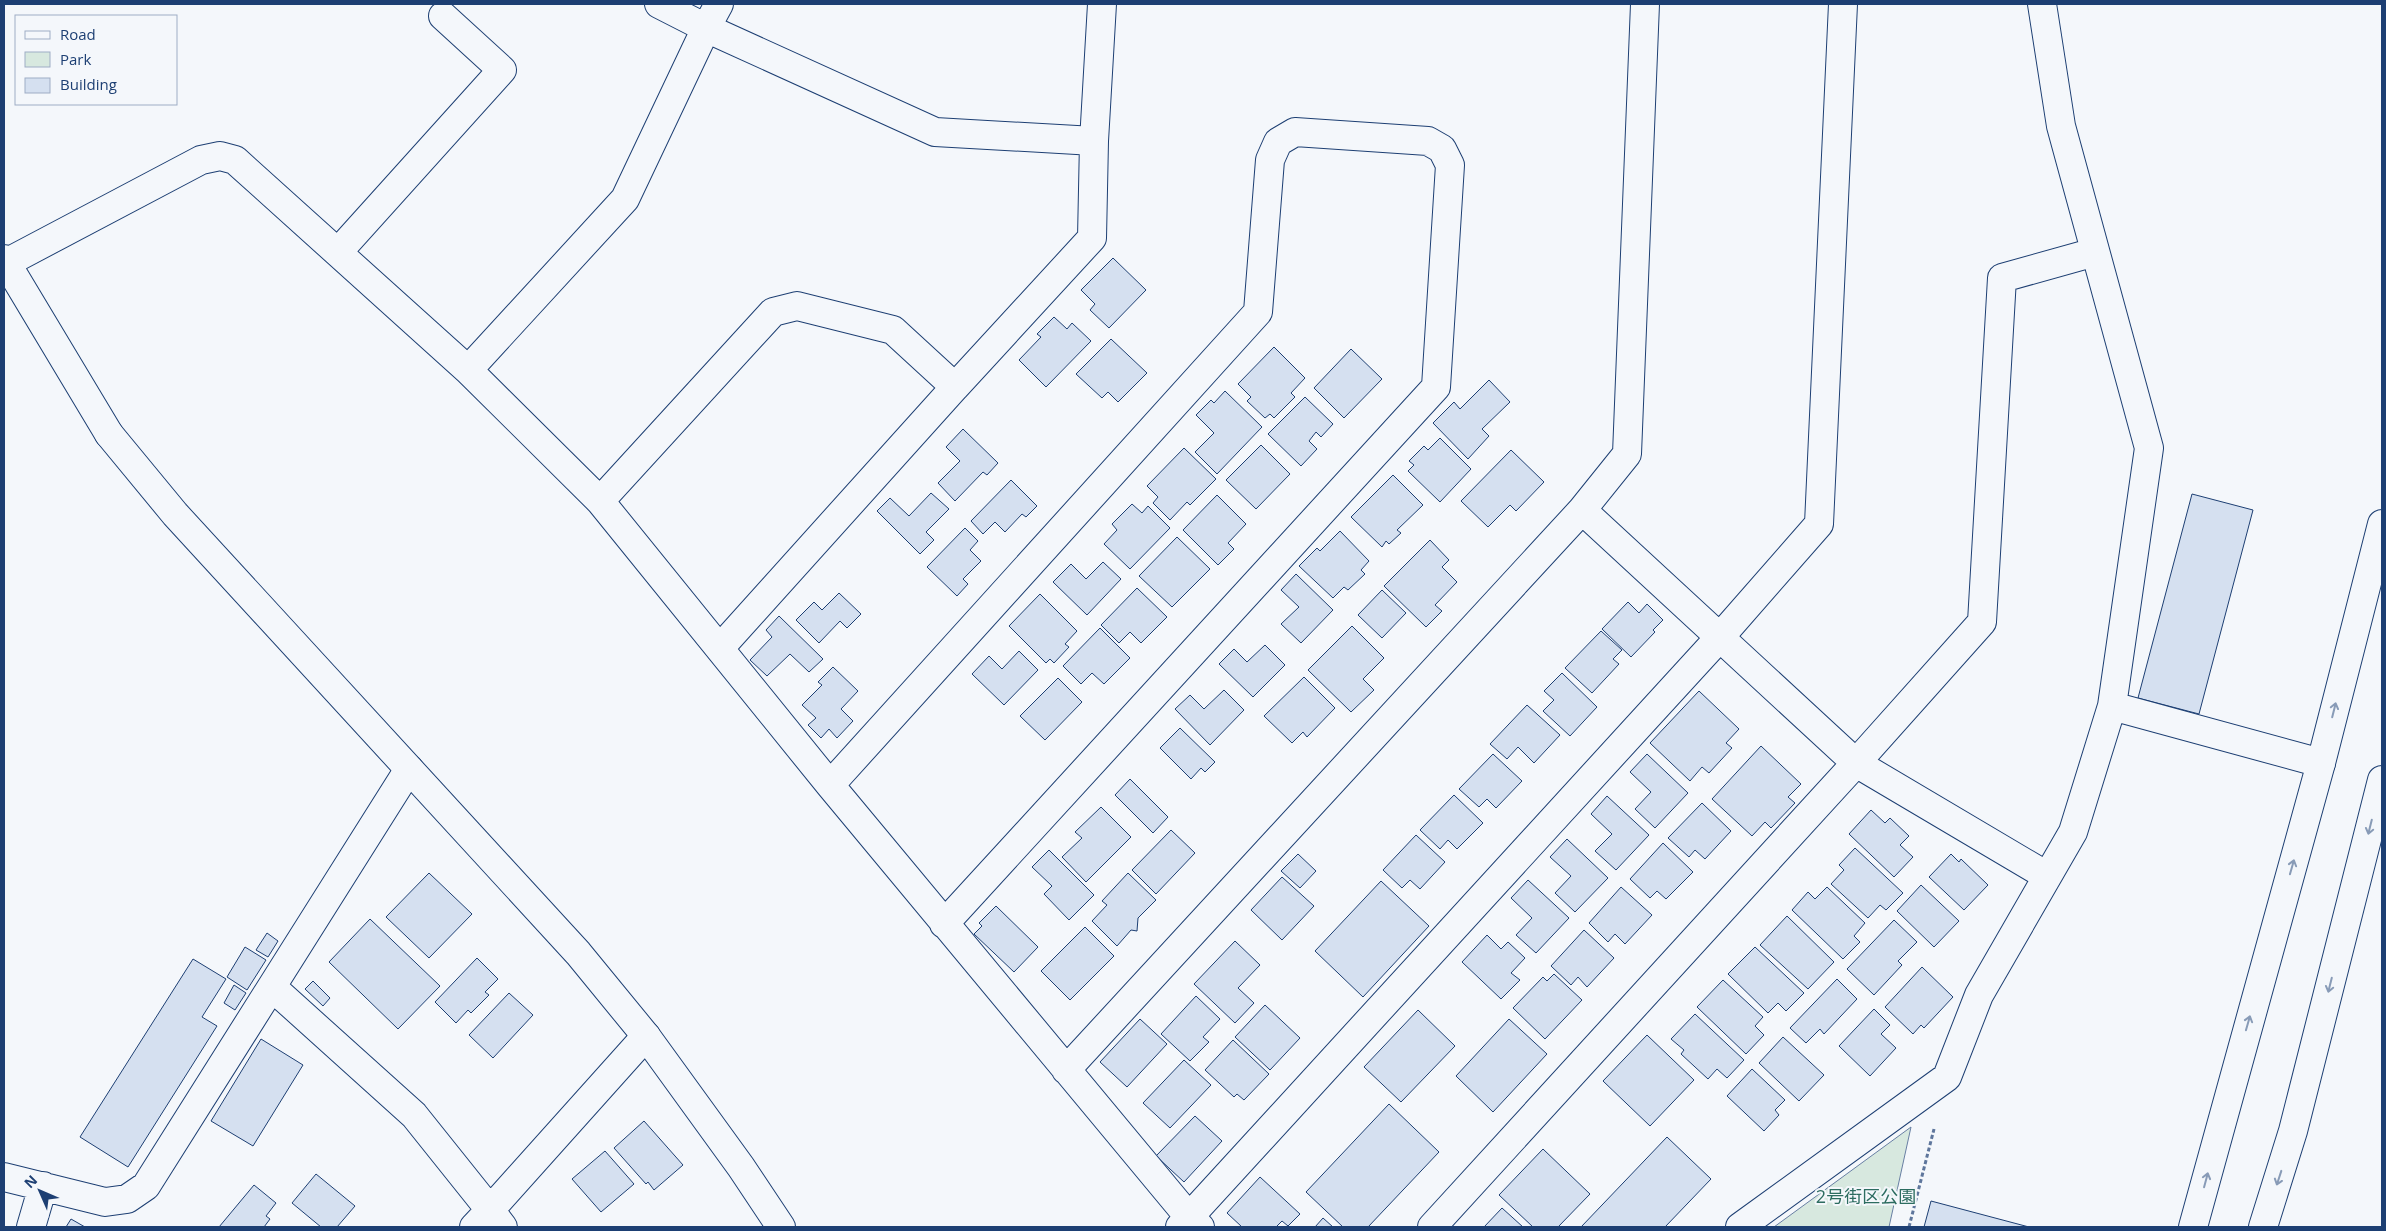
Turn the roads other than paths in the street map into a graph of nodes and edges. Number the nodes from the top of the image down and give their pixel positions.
1 (659, 4) edge
2 (719, 4) edge
3 (1102, 4) edge
4 (1645, 4) edge
5 (1843, 4) edge
6 (2042, 4) edge
7 (443, 16) dead end
8 (706, 28) junction
9 (1094, 141) junction
10 (338, 252) junction
11 (2095, 252) junction
12 (5, 261) edge
13 (468, 370) junction
14 (955, 387) junction
15 (600, 501) junction
16 (1582, 510) junction
17 (2382, 524) edge
18 (1720, 637) junction
19 (720, 648) junction
20 (2112, 706) junction
21 (1856, 763) junction
22 (2321, 763) junction
23 (409, 769) junction
24 (2382, 780) edge
25 (830, 785) junction
26 (2047, 876) junction
27 (944, 924) junction
28 (272, 988) junction
29 (646, 1036) junction
30 (1066, 1070) junction
31 (4, 1177) edge
32 (43, 1186) junction
33 (489, 1221) edge
34 (1190, 1224) edge
35 (31, 1227) edge
36 (781, 1227) edge
37 (1432, 1227) edge
38 (1740, 1227) edge
39 (2193, 1227) edge
40 (2263, 1227) edge

1 - 8 street
2 - 8 street
3 - 9 street
4 - 16 street
5 - 18 street
6 - 11 street
7 - 10 street
8 - 9 street
8 - 13 street
9 - 14 street
10 - 12 street
10 - 13 street
11 - 20 street
11 - 21 street
12 - 23 street
13 - 15 street
14 - 15 street
14 - 19 street
15 - 19 street
16 - 18 street
16 - 30 street
22 -> 17 street
18 - 21 street
18 - 34 street
19 - 25 street
20 - 22 street
20 - 26 street
21 - 26 street
21 - 37 street
39 -> 22 street
23 - 28 street
23 - 29 street
24 -> 40 street
25 - 27 street
25 - 27 street
26 - 38 street
27 - 30 street
28 - 32 street
28 - 33 street
29 - 33 street
29 - 36 street
30 - 34 street
31 - 32 street
32 - 35 street

